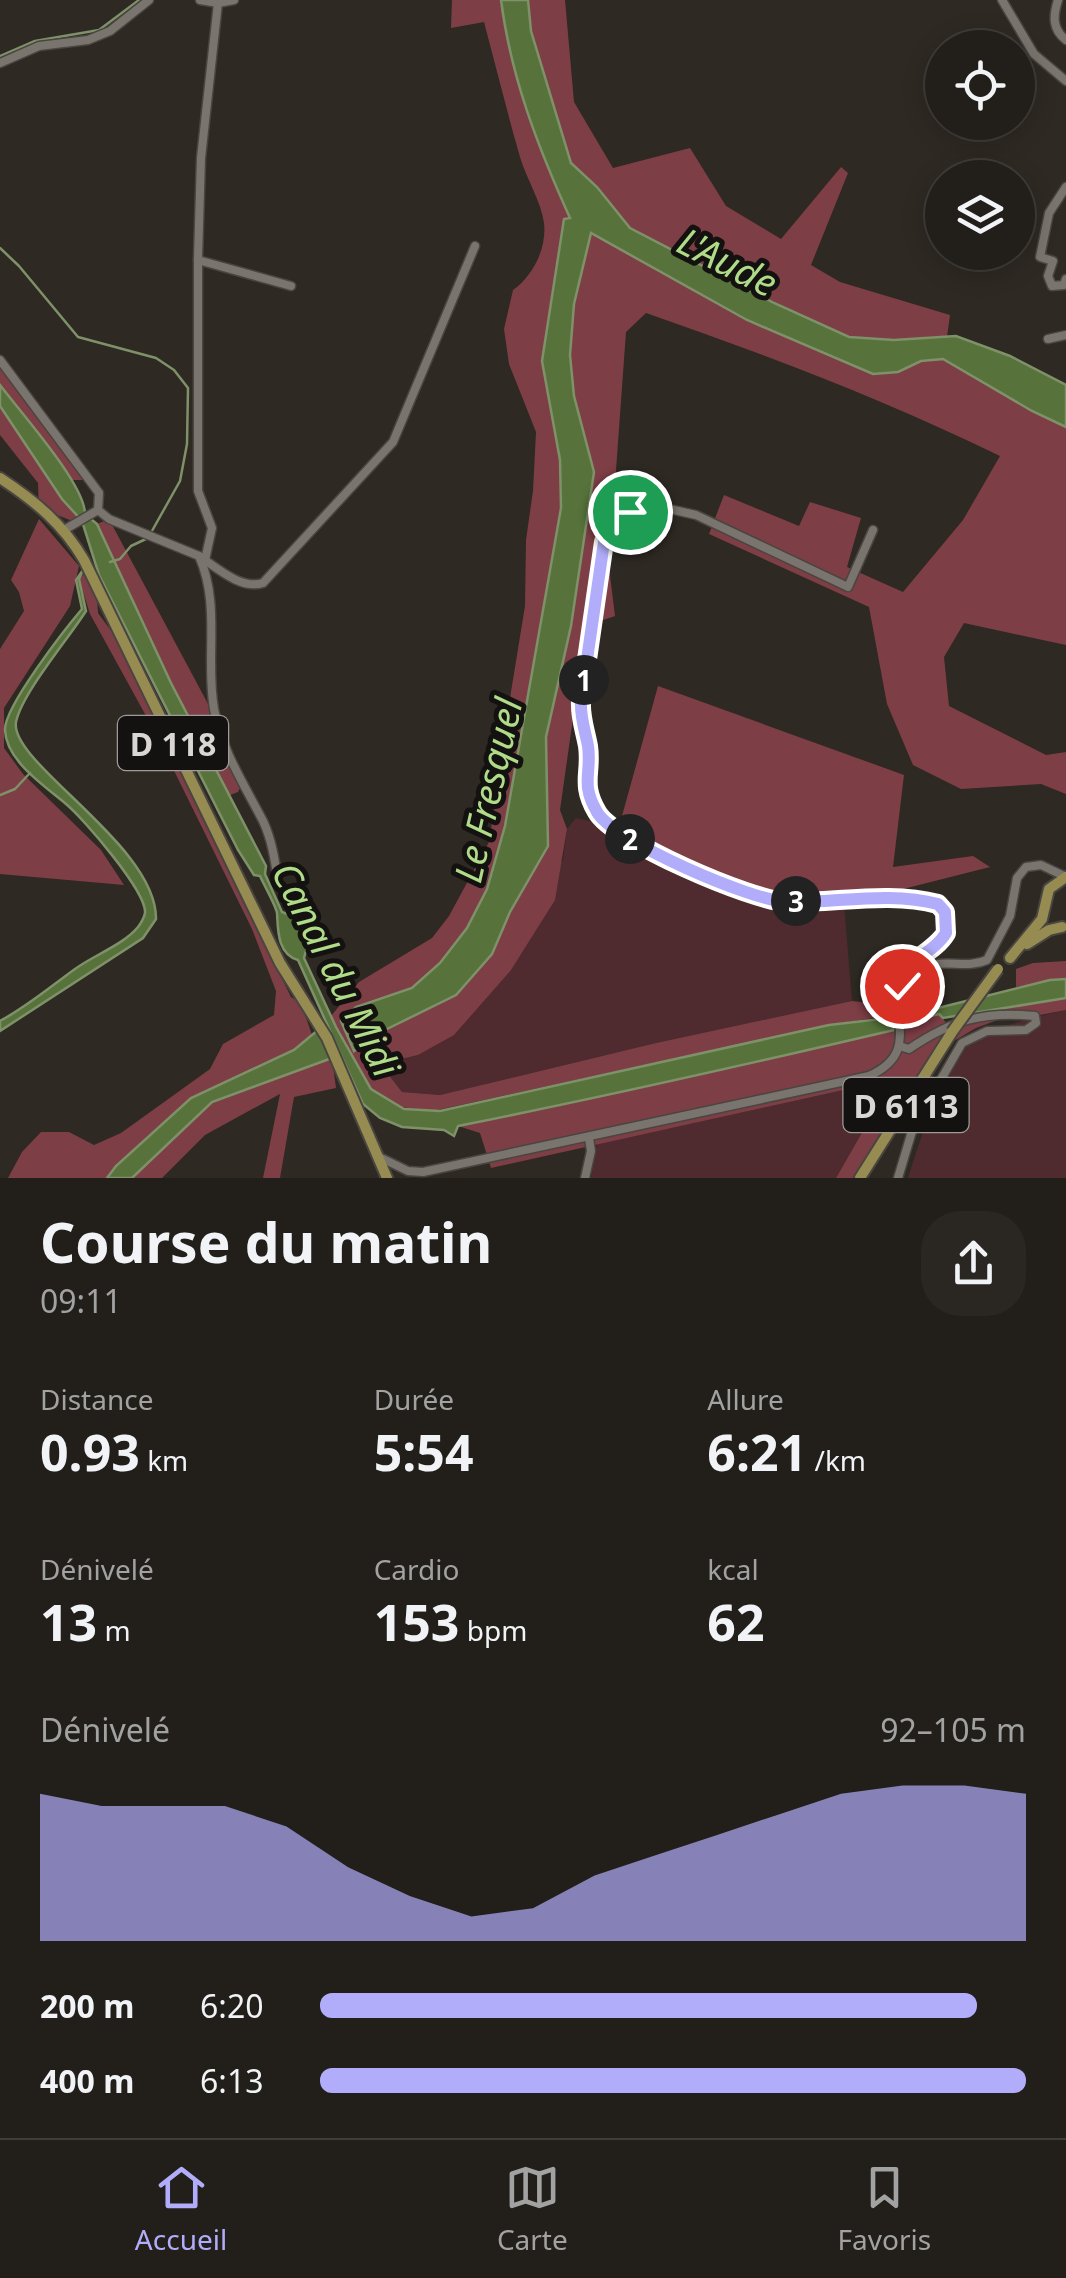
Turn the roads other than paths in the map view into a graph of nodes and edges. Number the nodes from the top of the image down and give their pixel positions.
1 (149, 0) edge
2 (200, 0) edge
3 (234, 0) edge
4 (1002, 0) edge
5 (1058, 0) edge
6 (218, 3) junction
7 (1066, 40) edge
8 (0, 63) edge
9 (1066, 81) edge
10 (1066, 187) edge
11 (475, 246) dead end
12 (198, 260) junction
13 (1065, 282) edge
14 (290, 286) dead end
15 (1066, 335) edge
16 (1048, 339) dead end
17 (0, 360) edge
18 (0, 478) edge
19 (94, 512) junction
20 (69, 527) junction
21 (873, 530) dead end
22 (202, 558) junction
23 (1032, 865) junction
24 (1066, 877) edge
25 (278, 881) dead end
26 (1049, 889) junction
27 (1046, 910) junction
28 (1064, 927) edge
29 (1010, 958) junction
30 (897, 1008) junction
31 (900, 1046) junction
32 (589, 1138) junction
33 (376, 1156) junction
34 (386, 1178) edge
35 (585, 1178) edge
36 (860, 1178) edge
37 (898, 1178) edge

1 - 8 street
2 - 6 street
3 - 6 street
4 - 9 street
5 - 7 street
6 - 12 street
10 - 13 street
11 - 22 street
12 - 14 street
12 - 22 street
15 - 16 street
17 - 19 street
18 - 20 main road, D 118
19 - 20 street
19 - 22 street
20 - 33 main road, D 118
21 - 30 street
22 - 25 street
23 - 24 street
23 - 26 street
23 - 30 street
24 - 26 main road
26 - 27 main road
27 - 28 main road
27 - 29 main road, D 6113
28 - 29 main road, D 6113
29 - 36 main road, D 6113, bridge
30 - 31 street
31 - 32 street
31 - 37 street
32 - 33 street
32 - 35 street
33 - 34 main road

